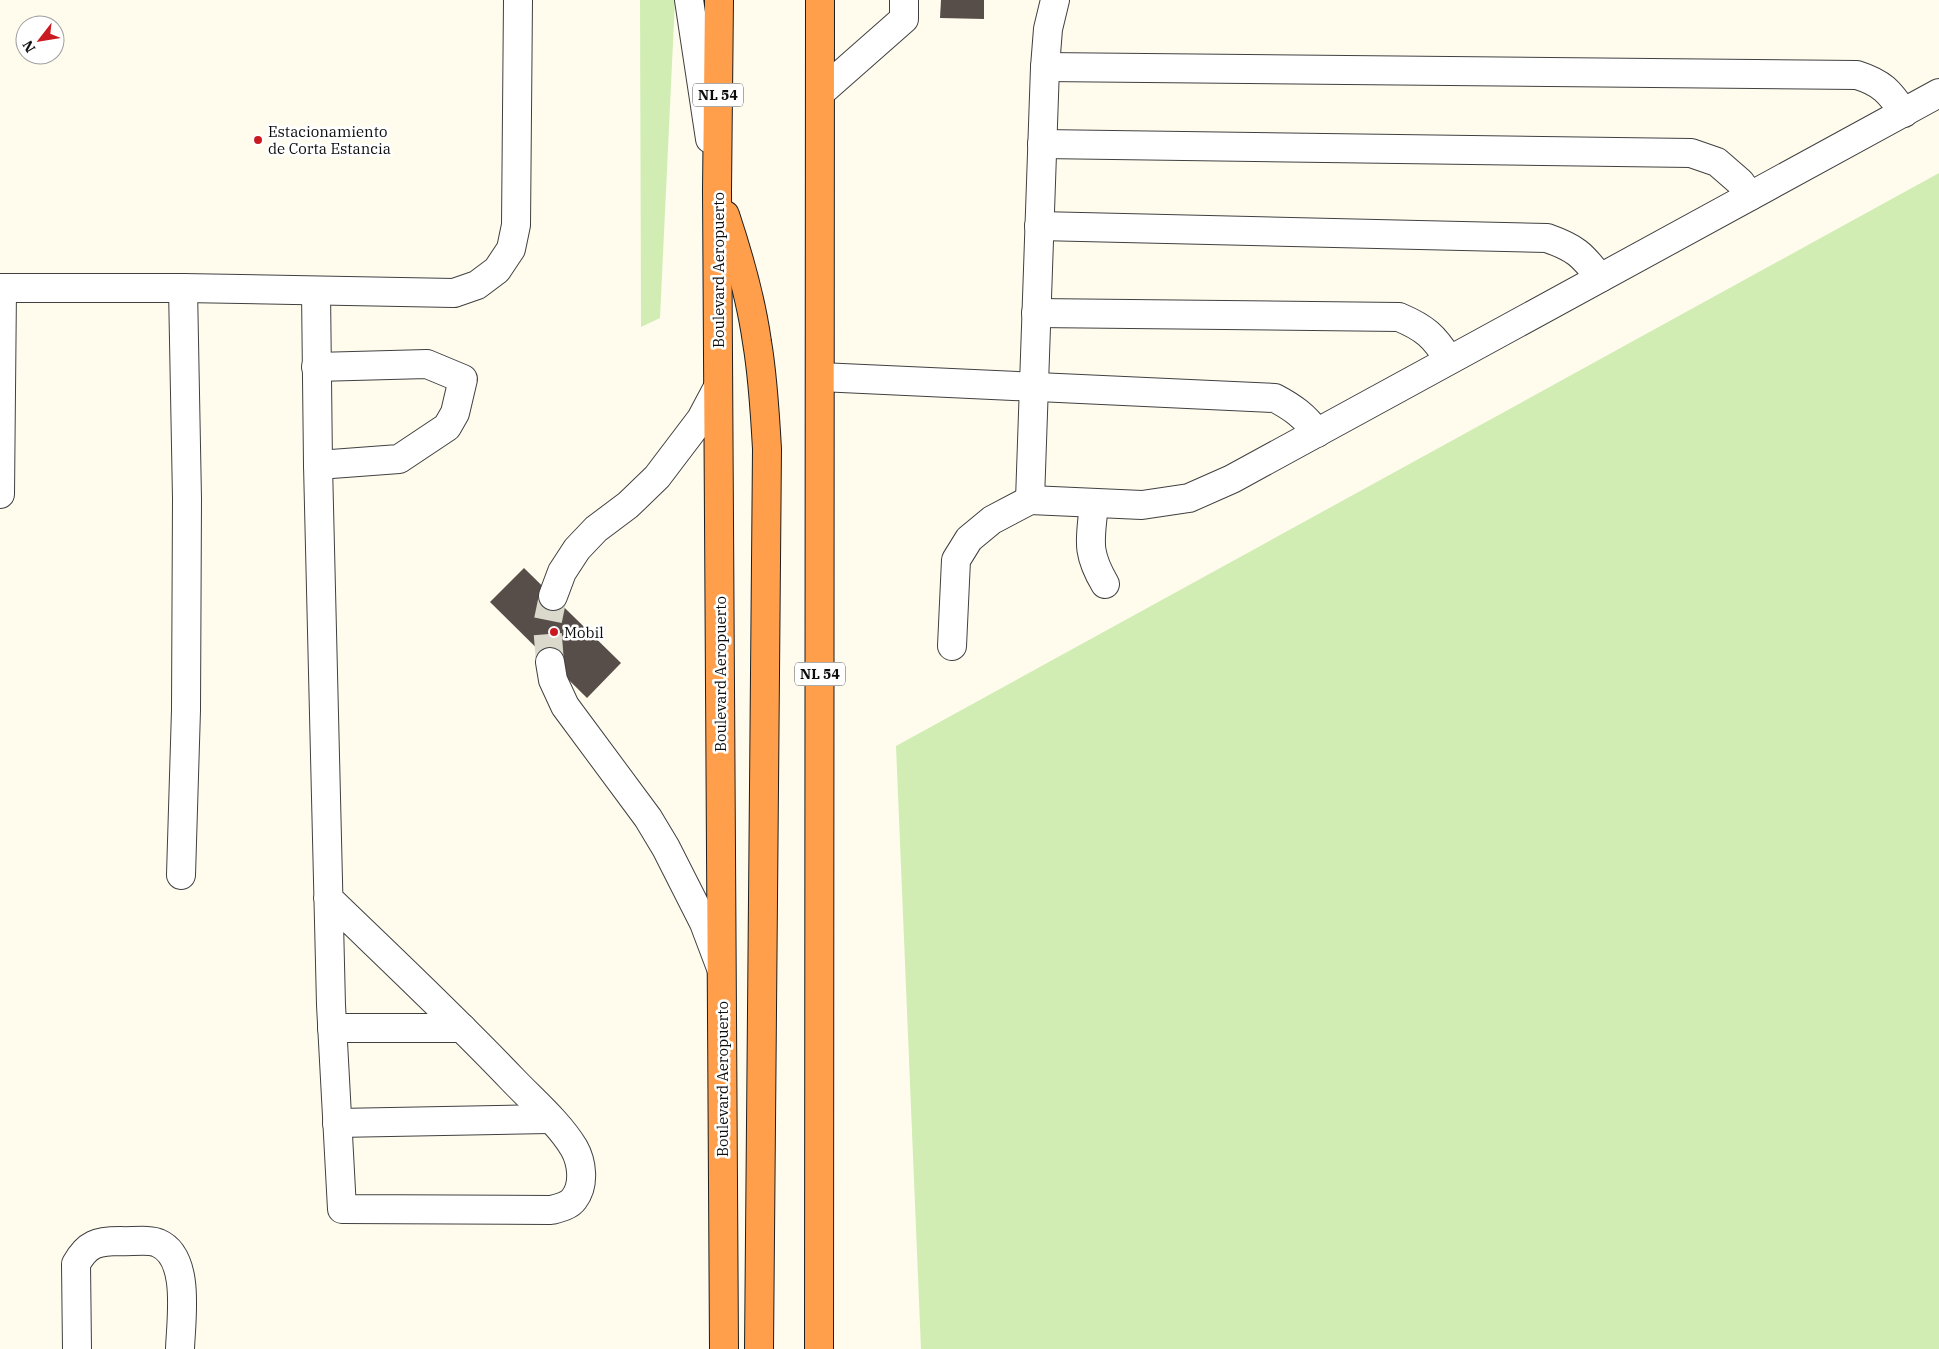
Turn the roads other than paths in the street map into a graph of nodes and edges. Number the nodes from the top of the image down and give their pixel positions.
1 (518, 0) edge
2 (689, 0) edge
3 (720, 0) edge
4 (820, 0) edge
5 (904, 0) edge
6 (1055, 0) edge
7 (1045, 67) junction
8 (820, 93) junction
9 (1939, 93) edge
10 (1904, 113) junction
11 (1042, 144) junction
12 (717, 190) junction
13 (1750, 196) junction
14 (1039, 226) junction
15 (1600, 278) junction
16 (1, 288) edge
17 (183, 288) junction
18 (316, 291) junction
19 (1036, 313) junction
20 (1449, 360) junction
21 (316, 368) junction
22 (820, 377) junction
23 (718, 387) junction
24 (1034, 387) junction
25 (1316, 433) junction
26 (318, 465) junction
27 (0, 494) edge
28 (1030, 500) junction
29 (1094, 503) junction
30 (1106, 584) dead end
31 (552, 596) tunnel mouth
32 (952, 646) dead end
33 (550, 662) tunnel mouth
34 (181, 875) dead end
35 (328, 898) junction
36 (722, 969) junction
37 (332, 1028) junction
38 (462, 1028) junction
39 (549, 1118) junction
40 (337, 1123) junction
41 (77, 1349) edge
42 (180, 1349) edge
43 (724, 1349) edge
44 (759, 1349) edge
45 (819, 1349) edge

1 - 18 street
2 - 12 street
3 - 12 highway, Boulevard Aeropuerto / NL 54
4 - 8 highway, NL 54
5 - 8 street
6 - 7 street
7 - 10 street
7 - 11 street
8 - 22 highway, NL 54
9 - 10 street
10 - 13 street
11 - 13 street
11 - 14 street
12 - 23 highway, Boulevard Aeropuerto / NL 54
12 - 44 highway
13 - 15 street
14 - 15 street
14 - 19 street
15 - 20 street
16 - 17 street
16 - 27 street
17 - 18 street
17 - 34 street
18 - 21 street
19 - 20 street
19 - 24 street
20 - 25 street
21 - 26 street
21 - 26 street
22 - 24 street
22 - 45 highway, NL 54
23 - 31 street
23 - 36 highway, Boulevard Aeropuerto / NL 54
24 - 25 street
24 - 28 street
25 - 29 street
26 - 35 street
28 - 29 street
28 - 32 street
29 - 30 street
33 - 36 street
35 - 37 street
35 - 38 street
36 - 43 highway, Boulevard Aeropuerto / NL 54
37 - 38 street
37 - 40 street
38 - 39 street
39 - 40 street
39 - 40 street
41 - 42 street

